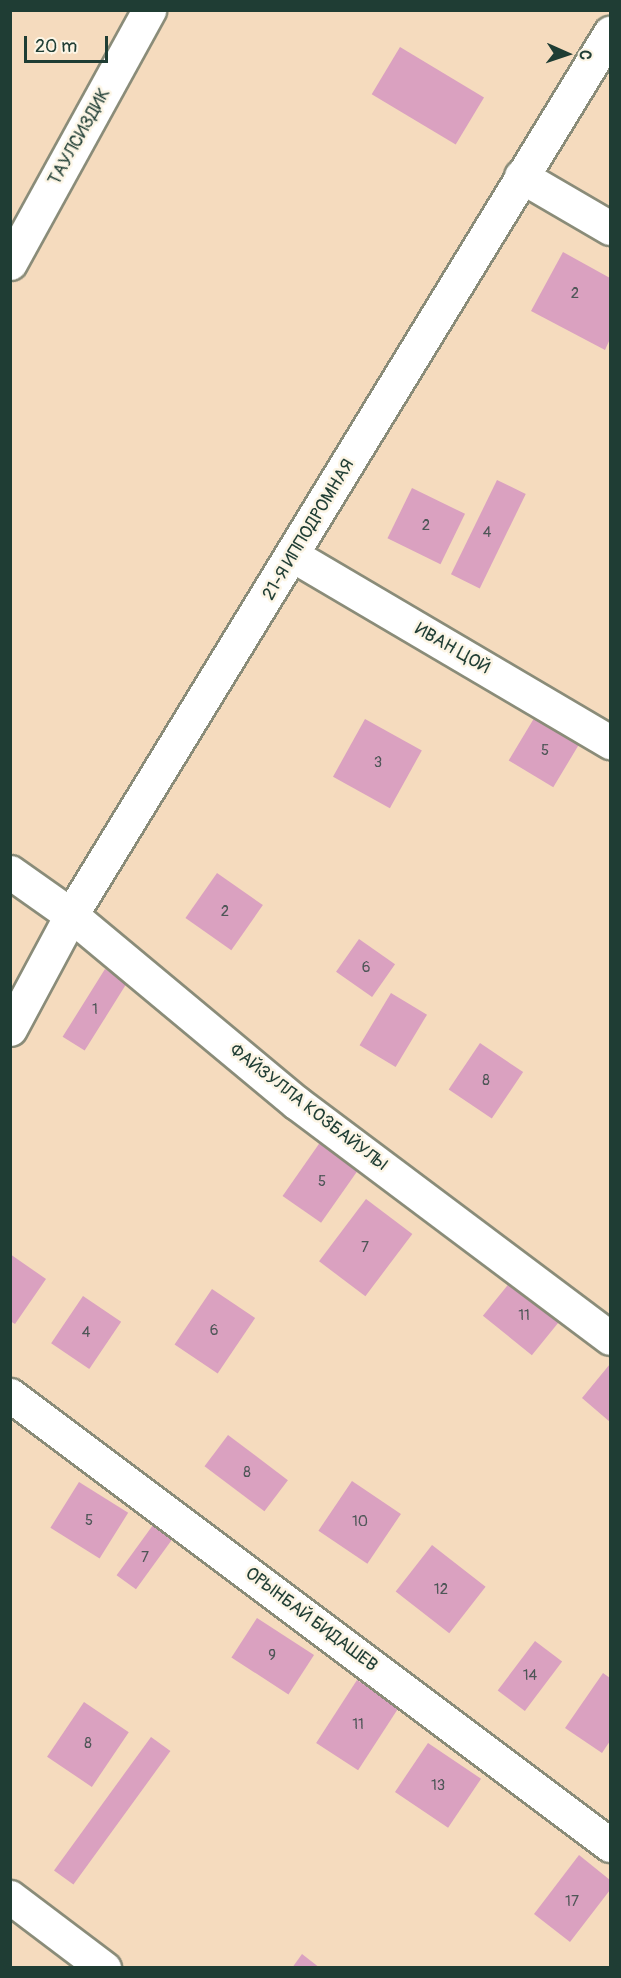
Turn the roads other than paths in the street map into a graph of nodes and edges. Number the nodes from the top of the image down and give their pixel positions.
1 (149, 10) edge
2 (610, 33) edge
3 (521, 176) junction
4 (610, 228) edge
5 (10, 263) edge
6 (294, 556) junction
7 (610, 742) edge
8 (10, 872) edge
9 (71, 915) junction
10 (10, 1029) edge
11 (610, 1338) edge
12 (10, 1395) edge
13 (610, 1845) edge
14 (10, 1897) edge
15 (104, 1968) edge

1 - 5 street, ТАУЛСИЗДИК
2 - 3 street, 21-Я ИППОДРОМНАЯ
3 - 4 street
3 - 6 street, 21-Я ИППОДРОМНАЯ
6 - 7 street, ИВАН ЦОЙ
6 - 9 street, 21-Я ИППОДРОМНАЯ
8 - 9 street, ФАЙЗУЛЛА КОЗБАЙУЛЫ
9 - 10 street, 21-Я ИППОДРОМНАЯ
9 - 11 street, ФАЙЗУЛЛА КОЗБАЙУЛЫ
12 - 13 street, ОРЫНБАЙ БИДАШЕВ
14 - 15 street

